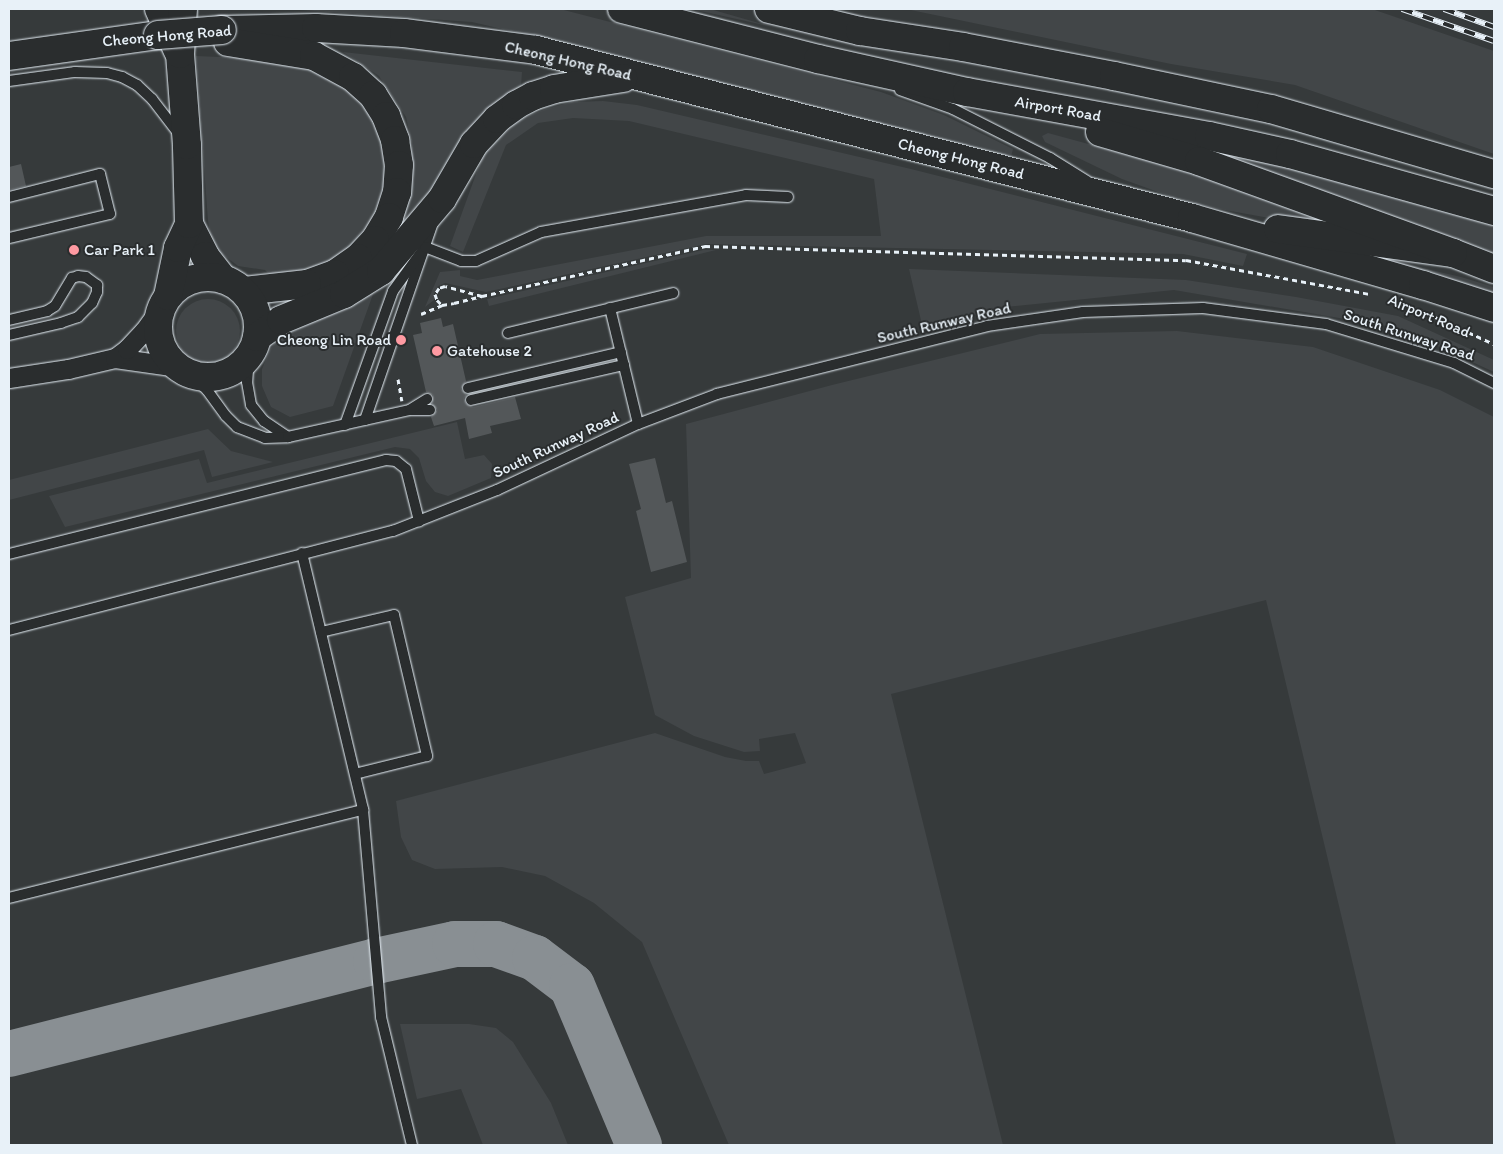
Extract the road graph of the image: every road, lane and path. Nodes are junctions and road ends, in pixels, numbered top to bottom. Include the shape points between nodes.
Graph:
1 (183, 9) edge
2 (622, 9) edge
3 (770, 9) edge
4 (846, 9) edge
5 (158, 22) edge
6 (222, 36) junction
7 (963, 48) junction
8 (180, 54) junction
9 (9, 56) edge
10 (818, 59) junction
11 (637, 77) junction
12 (9, 81) edge
13 (967, 92) junction
14 (186, 145) junction
15 (1494, 174) edge
16 (9, 197) edge
17 (788, 197) dead end
18 (1116, 198) junction
19 (442, 199) junction
20 (1494, 211) edge
21 (1192, 218) junction
22 (189, 224) junction
23 (9, 238) edge
24 (425, 247) junction
25 (1453, 253) junction
26 (1494, 269) edge
27 (234, 285) junction
28 (674, 292) dead end
29 (1371, 294) dead end
30 (482, 296) junction
31 (165, 301) junction
32 (1404, 303) dead end
33 (442, 305) junction
34 (610, 308) junction
35 (1494, 308) edge
36 (421, 314) dead end
37 (9, 320) edge
38 (508, 332) dead end
39 (9, 335) edge
40 (1494, 344) edge
41 (253, 346) junction
42 (621, 352) junction
43 (115, 358) junction
44 (624, 365) junction
45 (183, 370) junction
46 (13, 374) edge
47 (1494, 382) edge
48 (468, 388) dead end
49 (427, 399) dead end
50 (471, 400) dead end
51 (410, 410) junction
52 (430, 410) dead end
53 (365, 420) junction
54 (638, 424) junction
55 (345, 425) junction
56 (288, 437) junction
57 (419, 521) junction
58 (302, 553) junction
59 (9, 554) edge
60 (9, 630) edge
61 (321, 632) junction
62 (355, 774) junction
63 (363, 810) junction
64 (9, 898) edge
65 (412, 1145) edge

1 - 8 street
2 - 10 street, Airport Road
3 - 7 street via 860,31
4 - 7 street
5 - 6 street, Cheong Hong Road, bridge
5 - 8 street
5 - 9 street, Cheong Hong Road
6 - 11 street, Cheong Hong Road via 316,28 404,33 536,50
6 - 27 street via 314,56 342,69 363,85 381,106 392,128 399,178 391,212 375,240 358,258 334,274 306,284
7 - 15 street via 1271,110
8 - 14 street
10 - 13 street, Airport Road
10 - 18 lane via 953,109 1050,158
11 - 18 street, Cheong Hong Road
11 - 19 street via 581,83 522,101 497,119 474,144
12 - 14 lane via 75,72 122,77 152,99
13 - 20 street, Airport Road via 1290,154
13 - 25 street via 1199,161
14 - 22 street
16 - 23 lane via 100,174 110,214
17 - 24 lane via 746,195 541,232 476,261 461,261
18 - 21 street, Airport Road
19 - 24 lane
19 - 41 street via 381,271 344,294 280,320
21 - 25 street
21 - 35 street, Airport Road via 1423,284
22 - 27 street via 205,256
22 - 31 street via 178,248
24 - 53 lane
24 - 55 lane via 393,291
25 - 26 street
27 - 31 street via 214,276 196,278 185,282
27 - 41 street via 255,308 258,327
28 - 34 lane
29 - 30 path, Airport Road via 1186,260 705,246
30 - 33 path, Airport Road
30 - 33 path via 445,286 435,294
31 - 43 street via 144,331
31 - 45 street via 159,318 160,342 164,352
32 - 40 path, Airport Road
33 - 36 path, Airport Road
34 - 38 lane
34 - 42 lane
37 - 39 lane via 47,311 60,299 67,283 78,276 86,277 97,285 92,303 78,317
41 - 45 street via 238,367 223,375 206,377
41 - 56 lane via 247,382 252,405 264,421
42 - 44 lane
42 - 48 lane
43 - 45 street
43 - 46 street via 68,369
44 - 50 lane
44 - 54 lane
45 - 56 lane via 207,390 237,427 264,438
47 - 54 lane, South Runway Road via 1454,363 1326,324 1203,308 1083,312 968,331 717,394
49 - 51 lane
51 - 52 lane
51 - 53 lane
53 - 55 lane
54 - 57 lane, South Runway Road via 498,490
55 - 56 lane
57 - 58 lane, South Runway Road via 393,531
57 - 59 lane via 406,469 396,461 386,460
58 - 60 lane, South Runway Road
58 - 61 lane
61 - 62 lane
61 - 62 lane via 394,615 426,756
62 - 63 lane
63 - 64 lane
63 - 65 lane via 380,1017

